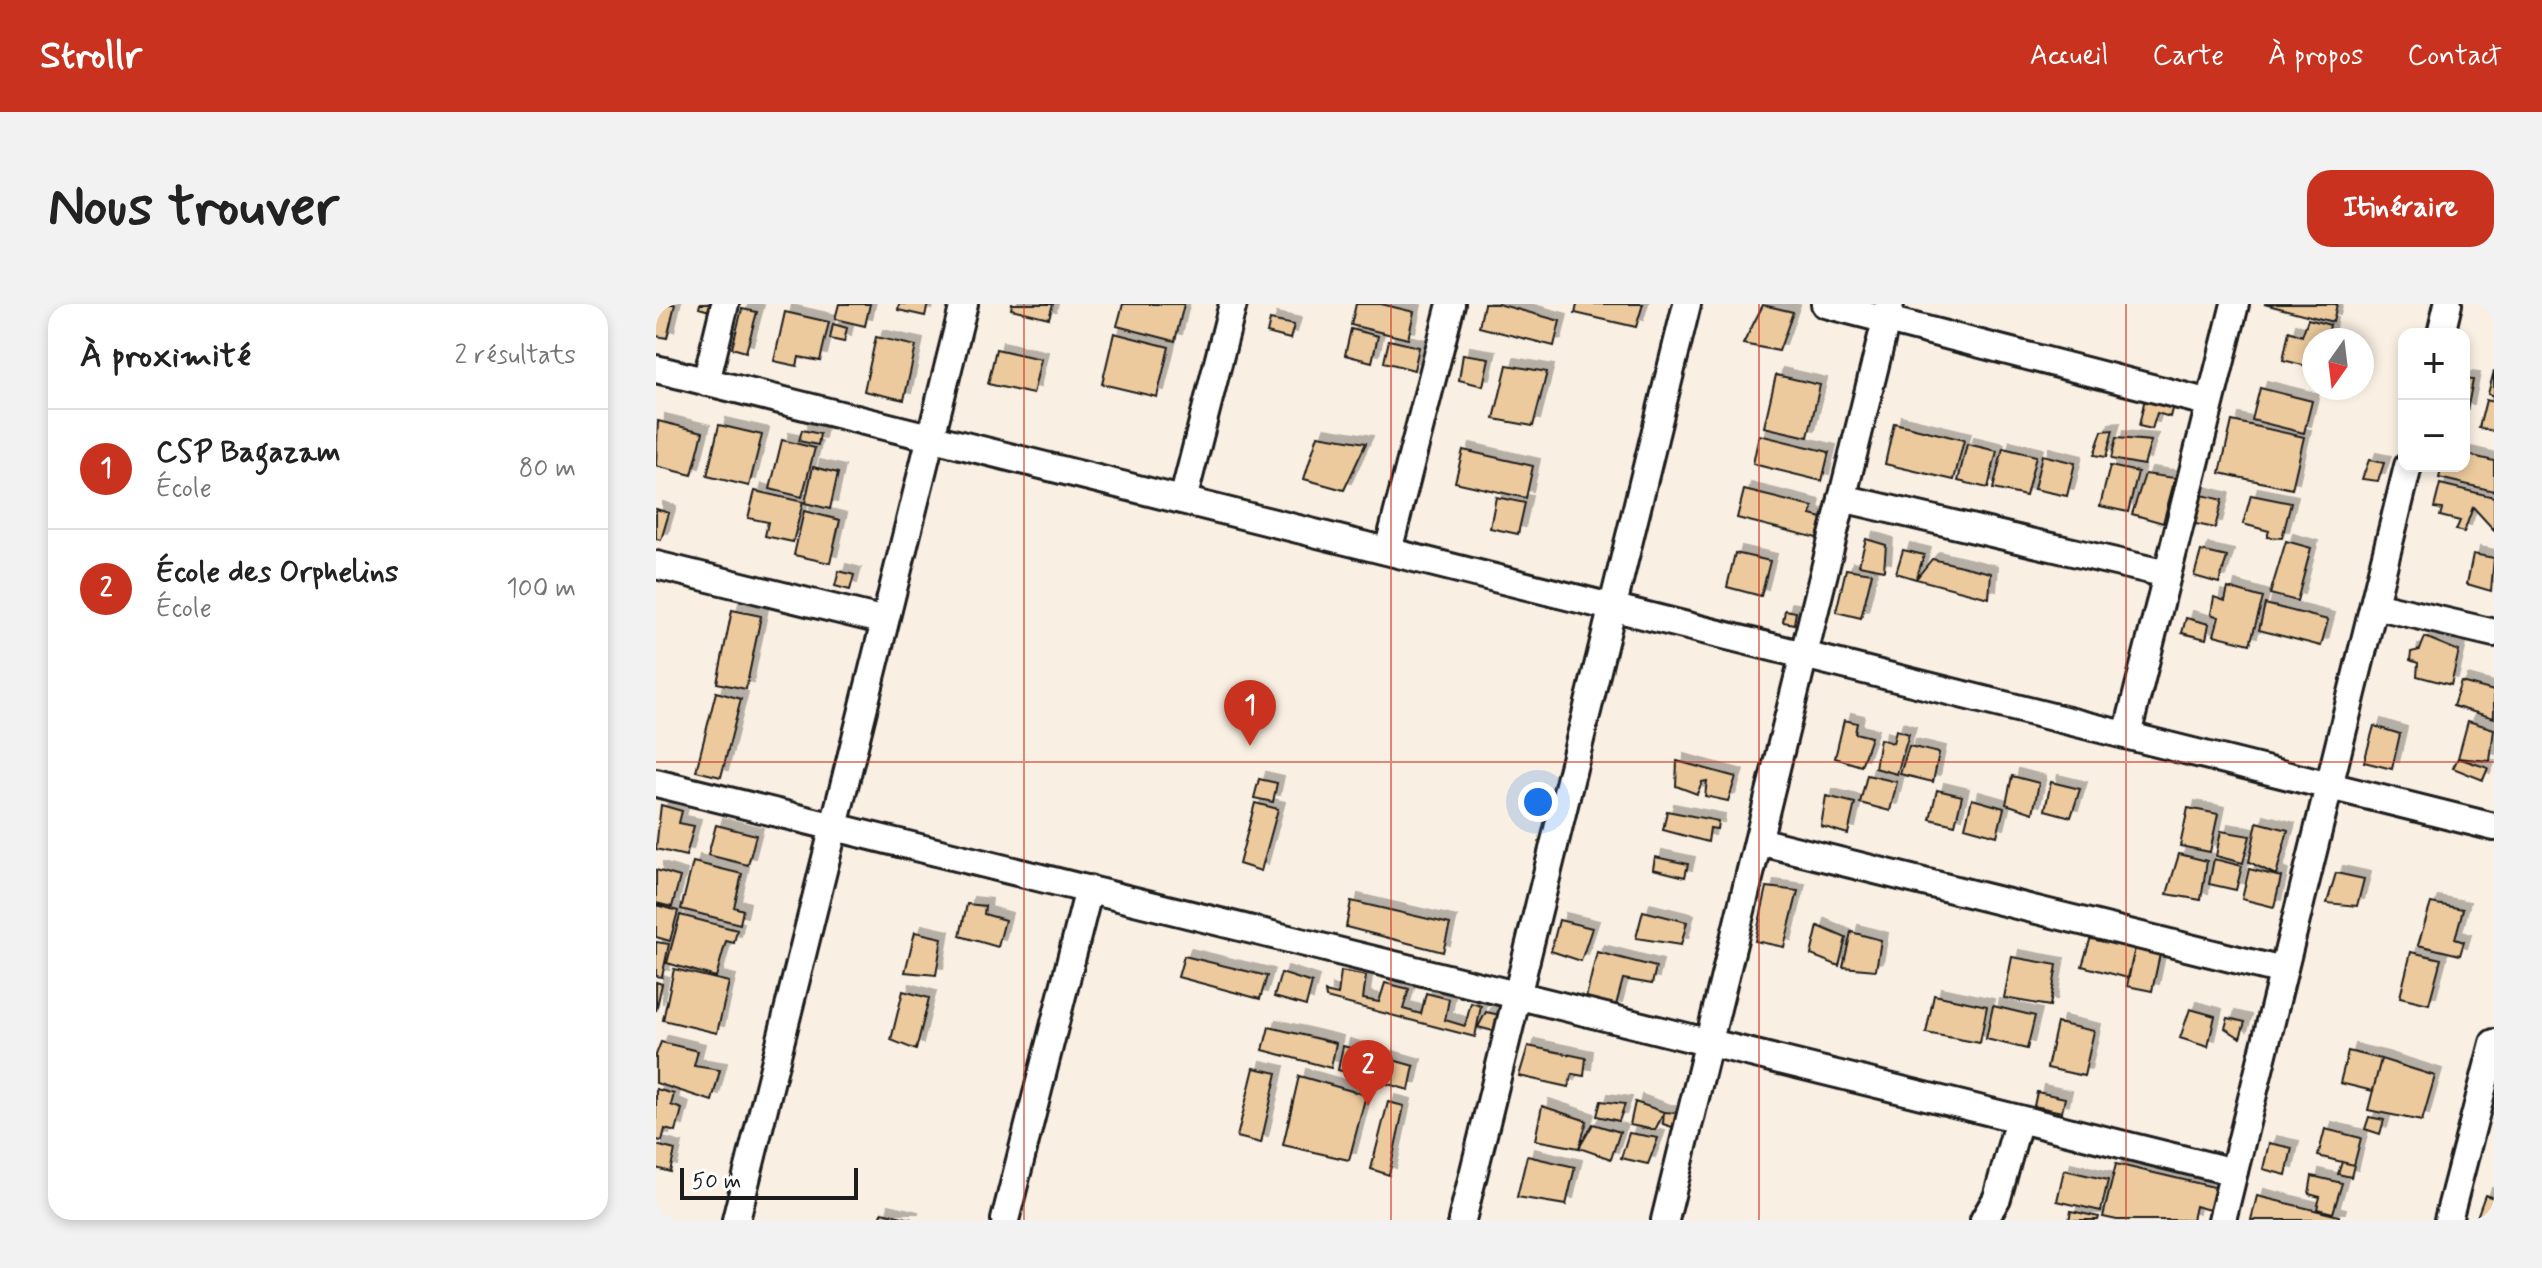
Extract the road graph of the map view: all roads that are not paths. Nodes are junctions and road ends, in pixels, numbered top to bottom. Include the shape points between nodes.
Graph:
1 (725, 304) edge
2 (964, 304) edge
3 (1233, 304) edge
4 (1451, 304) edge
5 (1687, 304) edge
6 (1825, 304) edge
7 (2235, 304) edge
8 (2448, 304) edge
9 (1888, 312) edge
10 (2442, 328) edge
11 (656, 369) edge
12 (706, 382) junction
13 (2210, 403) junction
14 (931, 438) junction
15 (2407, 472) edge
16 (1842, 498) junction
17 (1183, 500) junction
18 (1388, 551) junction
19 (656, 565) edge
20 (2167, 574) junction
21 (2374, 605) junction
22 (1613, 607) junction
23 (885, 621) junction
24 (2494, 633) edge
25 (1804, 655) junction
26 (2127, 735) junction
27 (656, 783) edge
28 (2329, 786) junction
29 (834, 827) junction
30 (2494, 827) edge
31 (1758, 841) junction
32 (1089, 889) junction
33 (2283, 971) junction
34 (1517, 995) junction
35 (1709, 1042) junction
36 (2494, 1043) edge
37 (2019, 1119) junction
38 (2234, 1172) junction
39 (736, 1220) edge
40 (1005, 1220) edge
41 (1462, 1220) edge
42 (1665, 1220) edge
43 (1984, 1220) edge
44 (2222, 1220) edge
45 (2448, 1220) edge

1 - 12 street
2 - 14 street
3 - 17 street
4 - 18 street
5 - 22 street
6 - 9 street
7 - 13 street
8 - 10 street
9 - 13 street
9 - 16 street
11 - 12 street
12 - 14 street
13 - 20 street
14 - 17 street
14 - 23 street
15 - 21 street
16 - 20 street
16 - 25 street
17 - 18 street
18 - 22 street
19 - 23 street
20 - 26 street
21 - 24 street
21 - 28 street
22 - 25 street
22 - 34 street
23 - 29 street
25 - 26 street
25 - 31 street
26 - 28 street
27 - 29 street
28 - 30 street
28 - 33 street
29 - 32 street
29 - 39 street
31 - 33 street
31 - 35 street
32 - 34 street
32 - 40 street
33 - 38 street
34 - 35 street
34 - 41 street
35 - 37 street
35 - 42 street
36 - 45 street
37 - 38 street
37 - 43 street via 1997,1198
38 - 44 street

